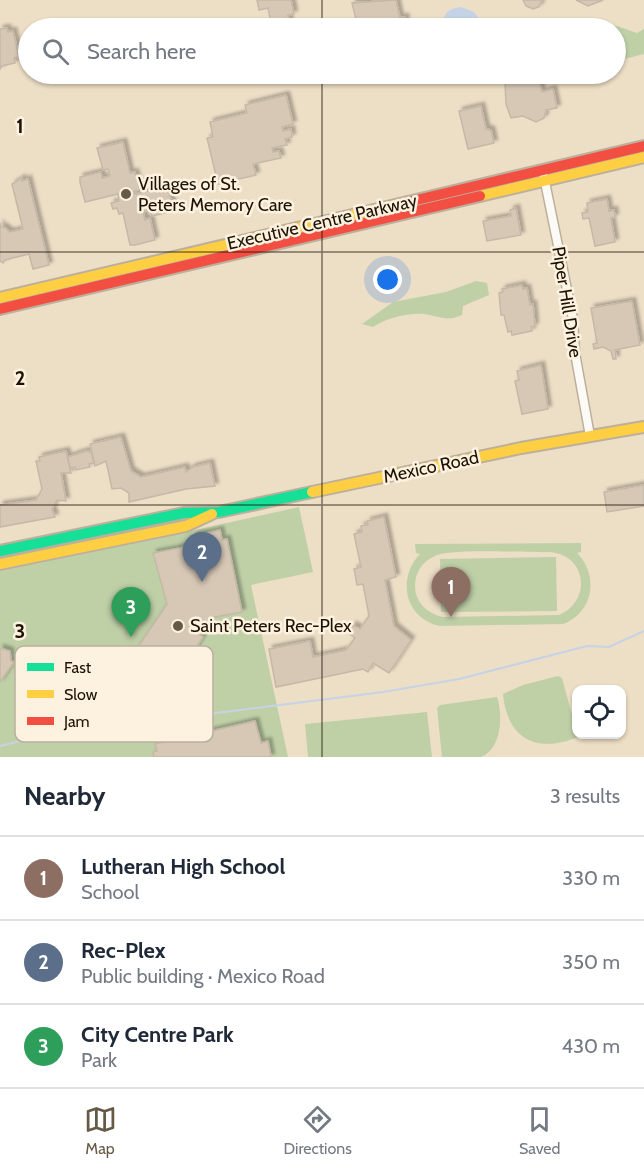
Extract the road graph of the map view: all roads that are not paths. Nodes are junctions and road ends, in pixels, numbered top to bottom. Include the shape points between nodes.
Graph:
1 (644, 146) edge
2 (644, 157) edge
3 (544, 175) junction
4 (0, 298) edge
5 (0, 309) edge
6 (644, 427) edge
7 (590, 436) junction
8 (219, 512) junction
9 (0, 551) edge
10 (0, 564) edge

1 - 3 street, Executive Centre Parkway
2 - 3 street, Executive Centre Parkway
3 - 4 street, Executive Centre Parkway
3 - 5 street, Executive Centre Parkway
3 - 7 street, Piper Hill Drive via 573,320 576,363
6 - 7 street, Mexico Road
7 - 8 street, Mexico Road
8 - 9 street, Mexico Road via 184,513
8 - 10 street, Mexico Road via 186,526

